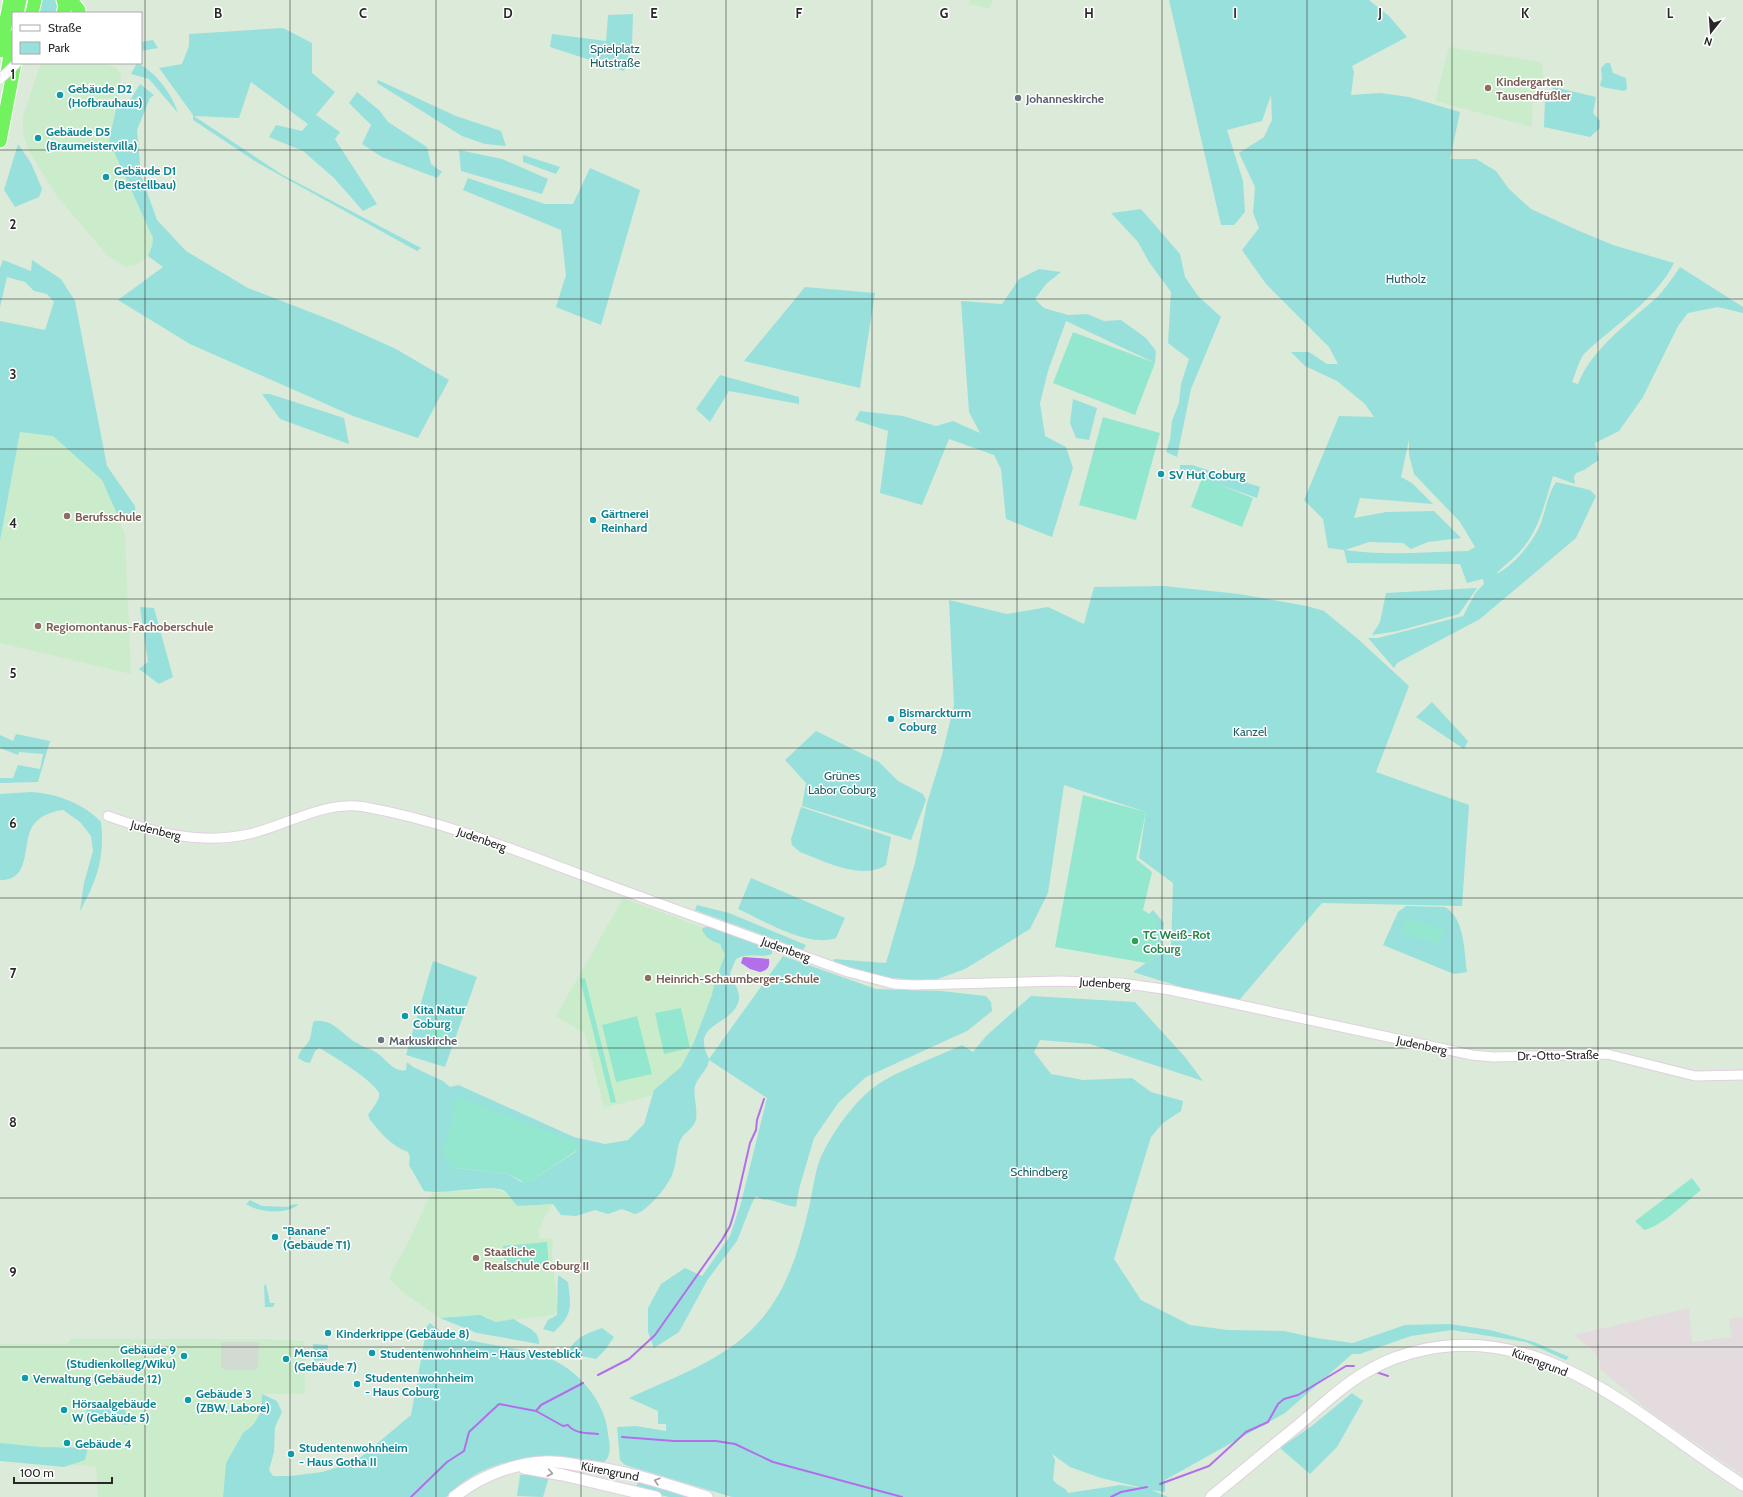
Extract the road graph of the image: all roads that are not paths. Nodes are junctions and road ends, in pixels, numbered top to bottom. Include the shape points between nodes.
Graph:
1 (26, 0) edge
2 (35, 0) edge
3 (63, 0) edge
4 (13, 1) edge
5 (17, 12) edge
6 (24, 12) edge
7 (32, 12) edge
8 (63, 12) edge
9 (12, 42) edge
10 (0, 51) edge
11 (15, 64) edge
12 (16, 64) edge
13 (0, 79) edge
14 (0, 108) edge
15 (0, 141) edge
16 (108, 816) dead end
17 (1483, 1057) joint
18 (1743, 1075) edge
19 (511, 1468) junction
20 (1743, 1486) edge
21 (454, 1497) edge
22 (656, 1497) edge
23 (707, 1497) edge
24 (1211, 1497) edge

1 - 6 highway
2 - 7 highway
3 - 8 highway
4 - 5 highway
4 - 10 highway
9 - 14 highway
11 - 13 street, bridge
12 - 15 highway
16 - 17 street, Judenberg via 158,833 201,839 250,834 319,810 342,805 365,807 477,837 848,972 894,984 1059,981 1142,986
17 - 18 street, Dr.-Otto-Straße via 1612,1055 1679,1074
19 - 21 main road, Kürengrund via 480,1479
19 -> 22 main road, Kürengrund via 536,1470
23 -> 19 main road, Kürengrund via 637,1476 584,1465 545,1462
20 - 24 main road, Kürengrund via 1632,1408 1567,1371 1526,1354 1505,1349 1459,1345 1414,1351 1366,1371

